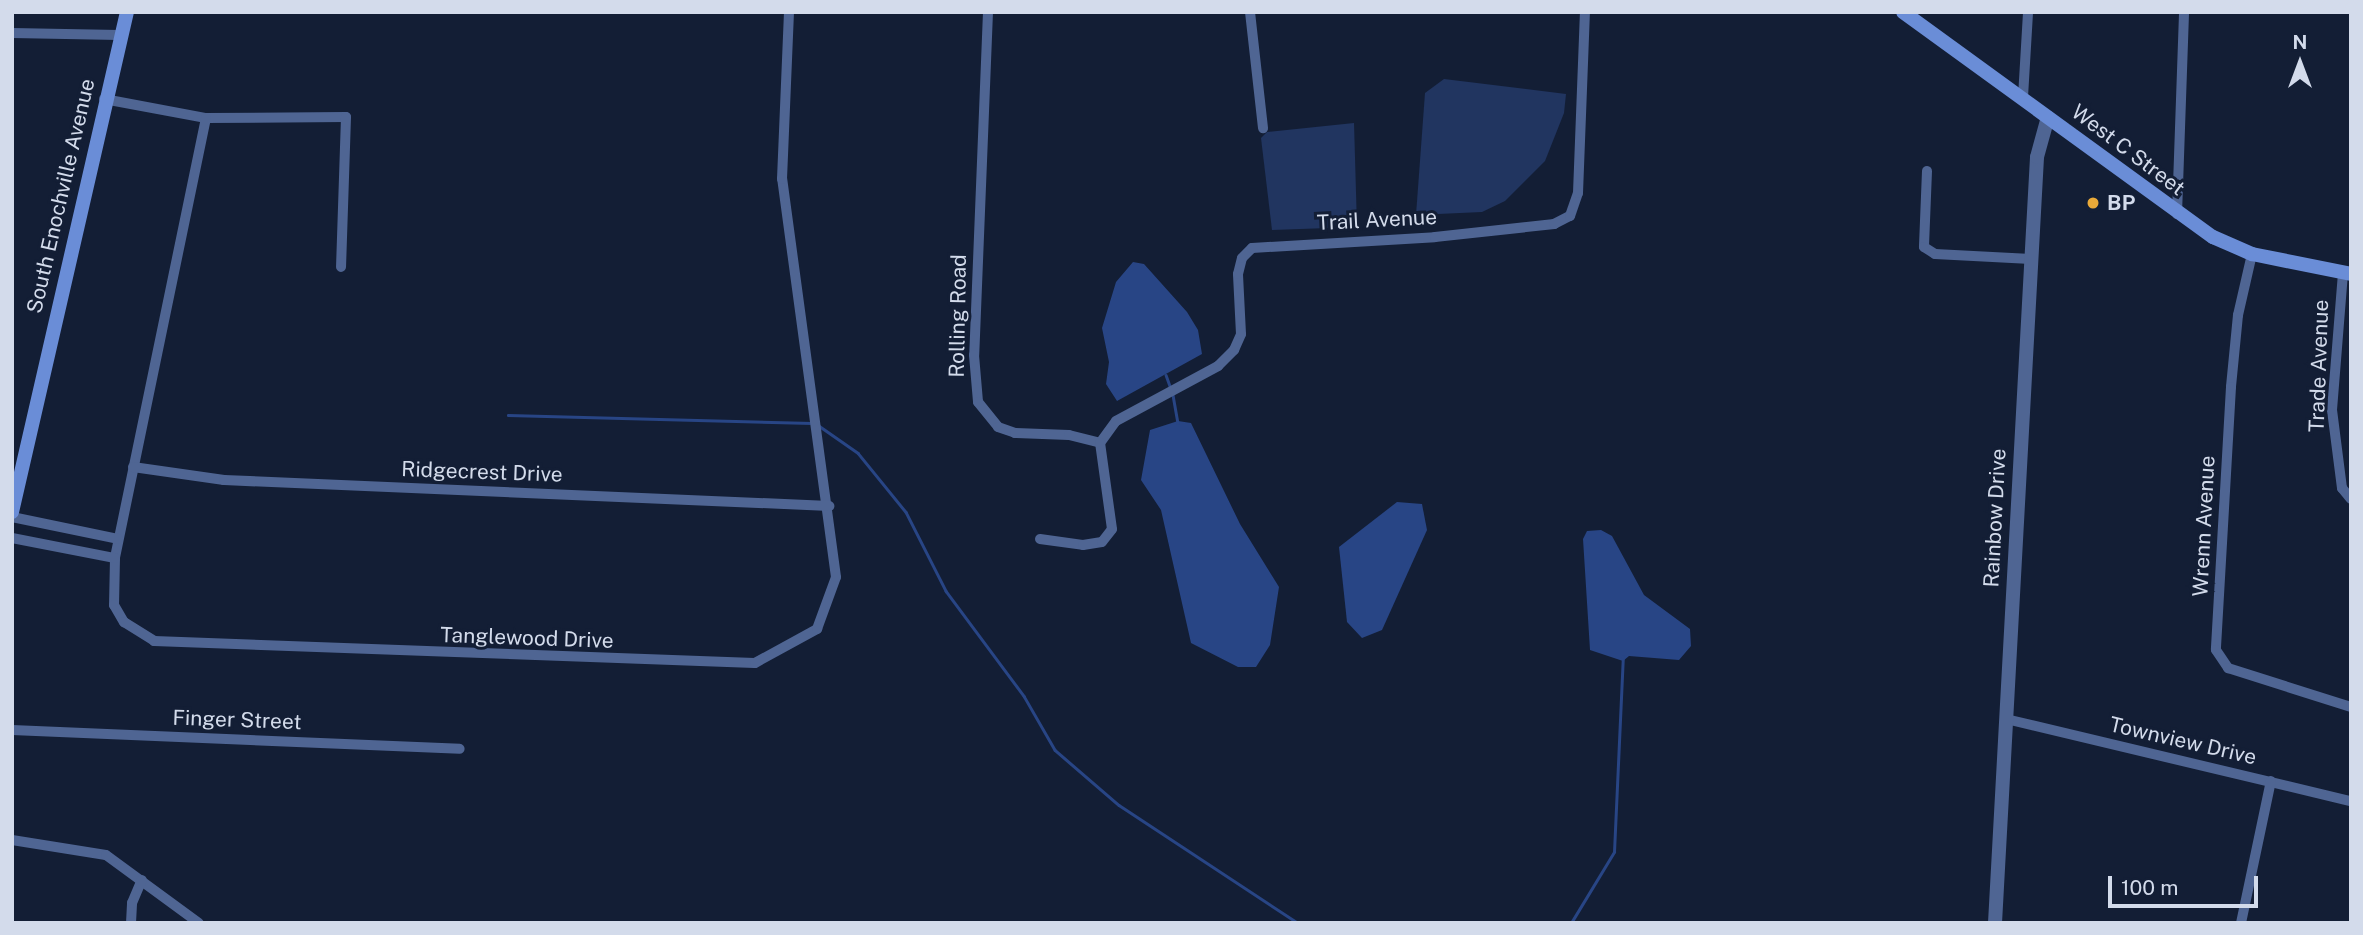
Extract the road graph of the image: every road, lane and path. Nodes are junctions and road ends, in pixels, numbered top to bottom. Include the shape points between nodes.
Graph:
1 (127, 12) edge
2 (789, 12) edge
3 (988, 12) edge
4 (1250, 12) edge
5 (1585, 12) edge
6 (2028, 12) edge
7 (2184, 12) edge
8 (1906, 13) edge
9 (12, 33) edge
10 (119, 35) junction
11 (2023, 97) junction
12 (104, 99) junction
13 (2048, 117) junction
14 (206, 118) junction
15 (1263, 128) dead end
16 (1927, 171) dead end
17 (2178, 214) junction
18 (2252, 254) junction
19 (2031, 259) junction
20 (341, 267) dead end
21 (2347, 274) edge
22 (1100, 443) junction
23 (133, 467) junction
24 (2351, 499) edge
25 (829, 506) junction
26 (12, 514) edge
27 (12, 538) edge
28 (118, 539) junction
29 (1041, 539) dead end
30 (115, 558) junction
31 (2351, 707) edge
32 (2006, 719) junction
33 (12, 730) edge
34 (460, 749) dead end
35 (2271, 781) junction
36 (2351, 801) edge
37 (12, 840) edge
38 (142, 880) junction
39 (131, 923) edge
40 (199, 923) edge
41 (1994, 923) edge
42 (2241, 923) edge

1 - 10 main road, South Enochville Avenue
2 - 25 street, Tanglewood Drive via 782,179
3 - 22 street, Rolling Road via 974,355 978,402 998,427 1015,433 1069,435
4 - 15 street
5 - 22 street, Trail Avenue via 1578,193 1570,216 1554,224 1424,238 1252,248 1242,258 1238,274 1241,326 1234,351 1218,366 1116,421
6 - 11 street
7 - 17 street
8 - 11 main road, West C Street
9 - 10 street
10 - 12 main road, South Enochville Avenue
11 - 13 main road, West C Street
12 - 14 street
12 - 26 main road, South Enochville Avenue
13 - 17 main road, West C Street
13 - 19 street, Rainbow Drive via 2037,157
14 - 20 street via 346,117
14 - 23 street, Tanglewood Drive
16 - 19 street via 1924,247 1935,254
17 - 18 main road, West C Street
18 - 21 main road, West C Street
18 - 31 street, Wrenn Avenue via 2234,363 2216,650 2228,668
19 - 32 street, Rainbow Drive
21 - 24 street, Trade Avenue via 2332,410 2342,488
22 - 29 street via 1112,529 1101,542 1083,545
23 - 25 street, Ridgecrest Drive via 224,480
23 - 28 street, Tanglewood Drive
25 - 30 street, Tanglewood Drive via 836,577 817,629 786,651 755,663 726,666 154,641 137,635 114,605
26 - 28 street
27 - 30 street
28 - 30 street, Tanglewood Drive
32 - 35 street, Townview Drive
32 - 41 street, Rainbow Drive
33 - 34 street, Finger Street
35 - 36 street, Townview Drive
35 - 42 street
37 - 38 street via 106,855
38 - 39 street via 132,903
38 - 40 street

